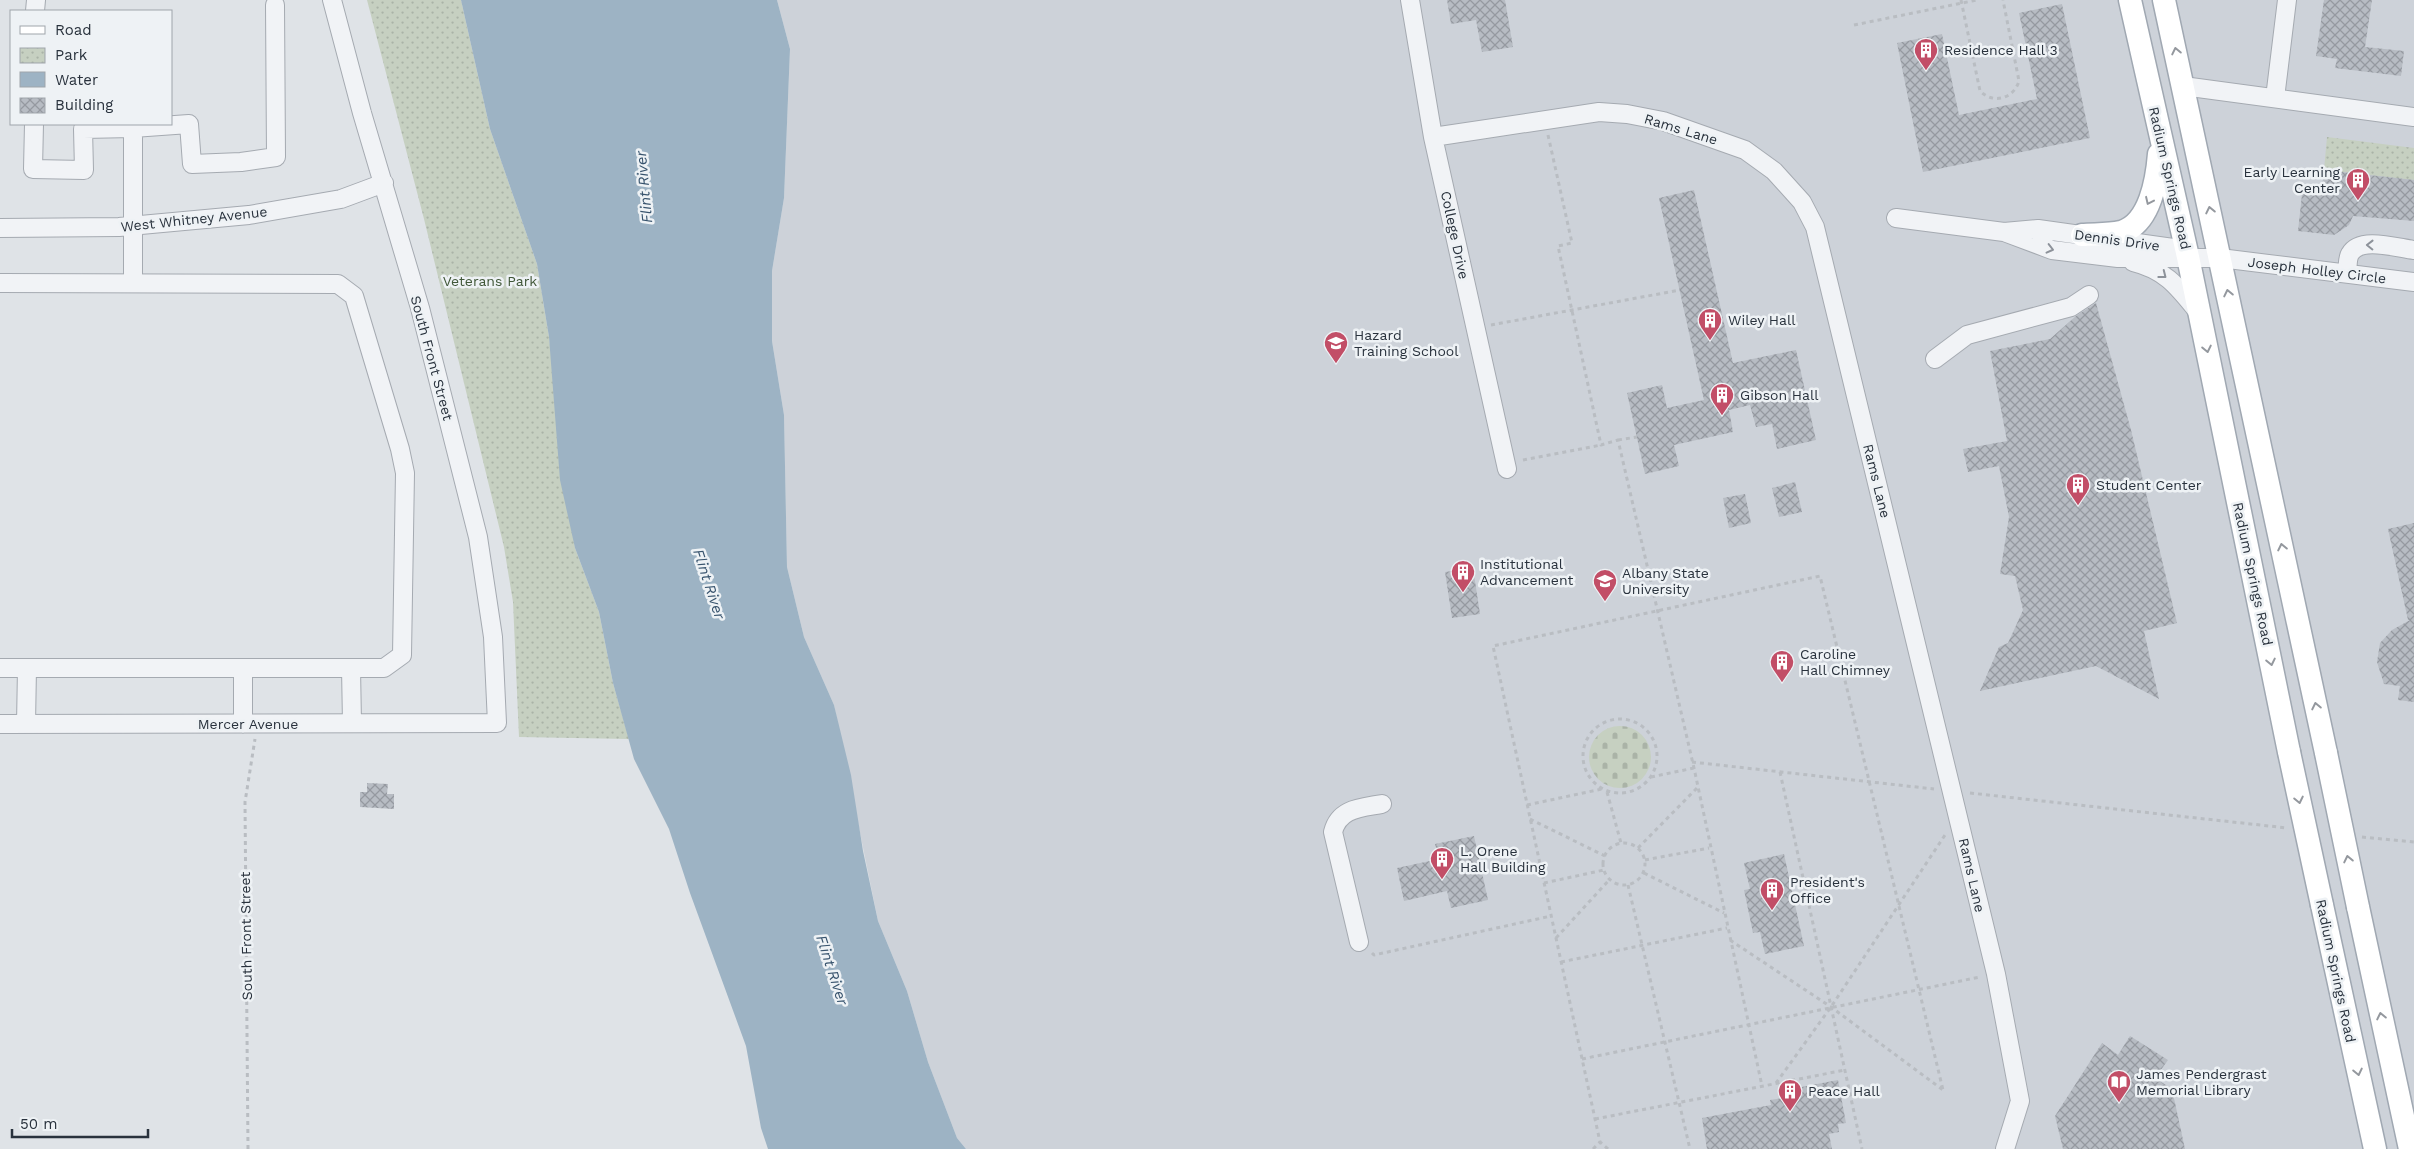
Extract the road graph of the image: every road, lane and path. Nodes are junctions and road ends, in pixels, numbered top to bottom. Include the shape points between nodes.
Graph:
1 (332, 0) edge
2 (1410, 0) edge
3 (1977, 0) edge
4 (2003, 0) edge
5 (2130, 0) edge
6 (2164, 0) edge
7 (2287, 0) edge
8 (1961, 2) edge
9 (275, 5) dead end
10 (1854, 25) dead end
11 (2183, 86) junction
12 (2275, 98) junction
13 (2414, 117) edge
14 (1544, 120) junction
15 (34, 125) edge
16 (133, 128) junction
17 (2161, 136) junction
18 (1433, 137) junction
19 (384, 184) junction
20 (1896, 218) dead end
21 (134, 226) junction
22 (0, 228) edge
23 (2004, 232) junction
24 (2082, 235) junction
25 (2414, 250) edge
26 (2187, 253) junction
27 (2118, 258) junction
28 (2220, 258) junction
29 (2347, 273) junction
30 (2414, 282) edge
31 (0, 283) edge
32 (133, 283) junction
33 (1680, 290) dead end
34 (2089, 295) dead end
35 (1572, 310) junction
36 (2200, 314) junction
37 (1475, 328) junction
38 (1935, 359) dead end
39 (1637, 437) dead end
40 (1618, 440) junction
41 (1601, 444) junction
42 (1507, 466) joint
43 (1656, 611) junction
44 (0, 668) edge
45 (27, 668) junction
46 (243, 668) junction
47 (351, 668) junction
48 (352, 723) junction
49 (497, 723) joint
50 (0, 724) edge
51 (26, 724) junction
52 (249, 724) junction
53 (1692, 762) junction
54 (1694, 768) junction
55 (1780, 772) junction
56 (1650, 778) junction
57 (1870, 782) junction
58 (1698, 787) junction
59 (1602, 789) junction
60 (1952, 791) junction
61 (1608, 792) junction
62 (1382, 804) dead end
63 (1527, 805) junction
64 (1958, 816) junction
65 (1530, 819) junction
66 (2296, 829) dead end
67 (2355, 836) dead end
68 (2414, 842) edge
69 (1621, 843) junction
70 (1638, 848) junction
71 (1710, 848) junction
72 (1605, 856) junction
73 (1645, 860) junction
74 (1604, 870) junction
75 (1644, 873) junction
76 (1610, 880) junction
77 (1544, 882) junction
78 (1628, 885) junction
79 (1899, 905) junction
80 (1724, 913) junction
81 (1551, 916) junction
82 (1727, 928) junction
83 (1556, 938) junction
84 (1730, 940) junction
85 (1359, 942) joint
86 (1642, 945) junction
87 (1561, 962) junction
88 (1996, 974) junction
89 (1919, 989) junction
90 (1832, 1006) junction
91 (1749, 1025) junction
92 (1664, 1042) junction
93 (1582, 1060) junction
94 (1845, 1070) junction
95 (1776, 1083) junction
96 (1762, 1086) junction
97 (1679, 1102) junction
98 (1595, 1119) junction
99 (1600, 1142) junction
100 (248, 1149) edge
101 (1593, 1149) edge
102 (1608, 1149) edge
103 (1690, 1149) edge
104 (1862, 1149) edge
105 (2005, 1149) edge
106 (2375, 1149) edge
107 (2410, 1149) edge

1 - 19 street, South Front Street
2 - 18 street, College Drive
3 - 8 path
4 - 8 path via 2020,81 2010,96 1995,99 1987,98 1980,91
5 - 17 main road, Radium Springs Road
11 -> 6 main road
7 - 12 street
8 - 10 path
9 - 16 street via 276,156 241,162 192,164 189,124
11 - 12 street
28 -> 11 main road
12 - 13 street
14 - 18 street, Rams Lane
14 - 35 path via 1572,243 1558,246
14 - 60 street, Rams Lane via 1599,112 1627,114 1681,126 1745,150 1774,171 1802,202 1815,227
15 - 16 street via 33,169 84,170 83,129
16 - 21 street
17 -> 24 main road via 2158,175 2151,200 2139,218 2122,232
17 - 26 main road, Radium Springs Road
18 - 37 street, College Drive
19 - 21 street, West Whitney Avenue via 341,199 258,213
19 - 49 street, South Front Street via 478,537 493,637
20 - 23 street, Dennis Drive
21 - 22 street, West Whitney Avenue
21 - 32 street
23 - 24 street, Dennis Drive via 2038,230
23 -> 27 street, Dennis Drive via 2052,250
24 - 26 street, Dennis Drive
25 -> 29 street via 2367,244 2356,246 2349,255
26 - 27 street, Dennis Drive
26 - 28 street, Dennis Drive
26 - 36 main road, Radium Springs Road
27 -> 36 street via 2153,267 2179,287
28 - 29 street, Joseph Holley Circle
107 -> 28 main road, bridge
29 - 30 street, Joseph Holley Circle
31 - 32 street
32 - 47 street via 338,284 354,296 405,473 402,655 384,668
33 - 35 path
34 - 38 street via 2071,307 1967,335
35 - 37 path
35 - 41 path
36 -> 106 main road, Radium Springs Road, bridge via 2289,752
37 - 42 street, College Drive
39 - 40 path
40 - 41 path
40 - 43 path
41 - 42 path
43 - 53 path
43 - 57 path via 1820,576
43 - 63 path via 1493,646
44 - 45 street
45 - 46 street
45 - 51 street
46 - 47 street
46 - 52 street
47 - 48 street
48 - 49 street, Mercer Avenue
48 - 52 street, Mercer Avenue
50 - 51 street, Mercer Avenue
51 - 52 street, Mercer Avenue
52 - 100 path, South Front Street via 254,755 245,802
53 - 54 path
53 - 55 path
54 - 56 path
54 - 58 path
55 - 57 path
55 - 90 path
56 - 59 path via 1657,760 1657,747 1652,736 1643,726 1618,718 1594,728 1586,738 1583,751 1583,764 1588,776
56 - 61 path via 1628,793
57 - 60 path
57 - 79 path
58 - 70 path
58 - 71 path
59 - 61 path
59 - 63 path
60 - 64 street, Rams Lane
60 - 66 path
61 - 69 path
62 - 85 street via 1351,810 1340,816 1333,832
63 - 65 path
64 - 79 path
64 - 88 street, Rams Lane
65 - 72 path
65 - 77 path
67 - 68 path
69 - 70 path
69 - 72 path via 1614,845
70 - 73 path
71 - 73 path
71 - 80 path
72 - 74 path
73 - 75 path
74 - 76 path
74 - 77 path
75 - 78 path via 1638,881
75 - 80 path
76 - 78 path via 1618,885
76 - 83 path
77 - 81 path
78 - 86 path
79 - 89 path
79 - 90 path
80 - 82 path
81 - 83 path
81 - 85 path via 1374,955
82 - 84 path
82 - 86 path
83 - 87 path
84 - 90 path
84 - 91 path
86 - 87 path
86 - 92 path
87 - 93 path
88 - 89 path
88 - 105 street, Rams Lane via 2020,1101
89 - 90 path
89 - 90 path via 1943,1090
90 - 91 path
90 - 94 path
90 - 95 path
91 - 92 path
91 - 96 path
92 - 93 path
92 - 97 path
93 - 98 path
94 - 95 path
94 - 104 path
95 - 96 path
96 - 97 path
97 - 98 path
97 - 103 path
98 - 99 path
99 - 101 path
99 - 102 path

